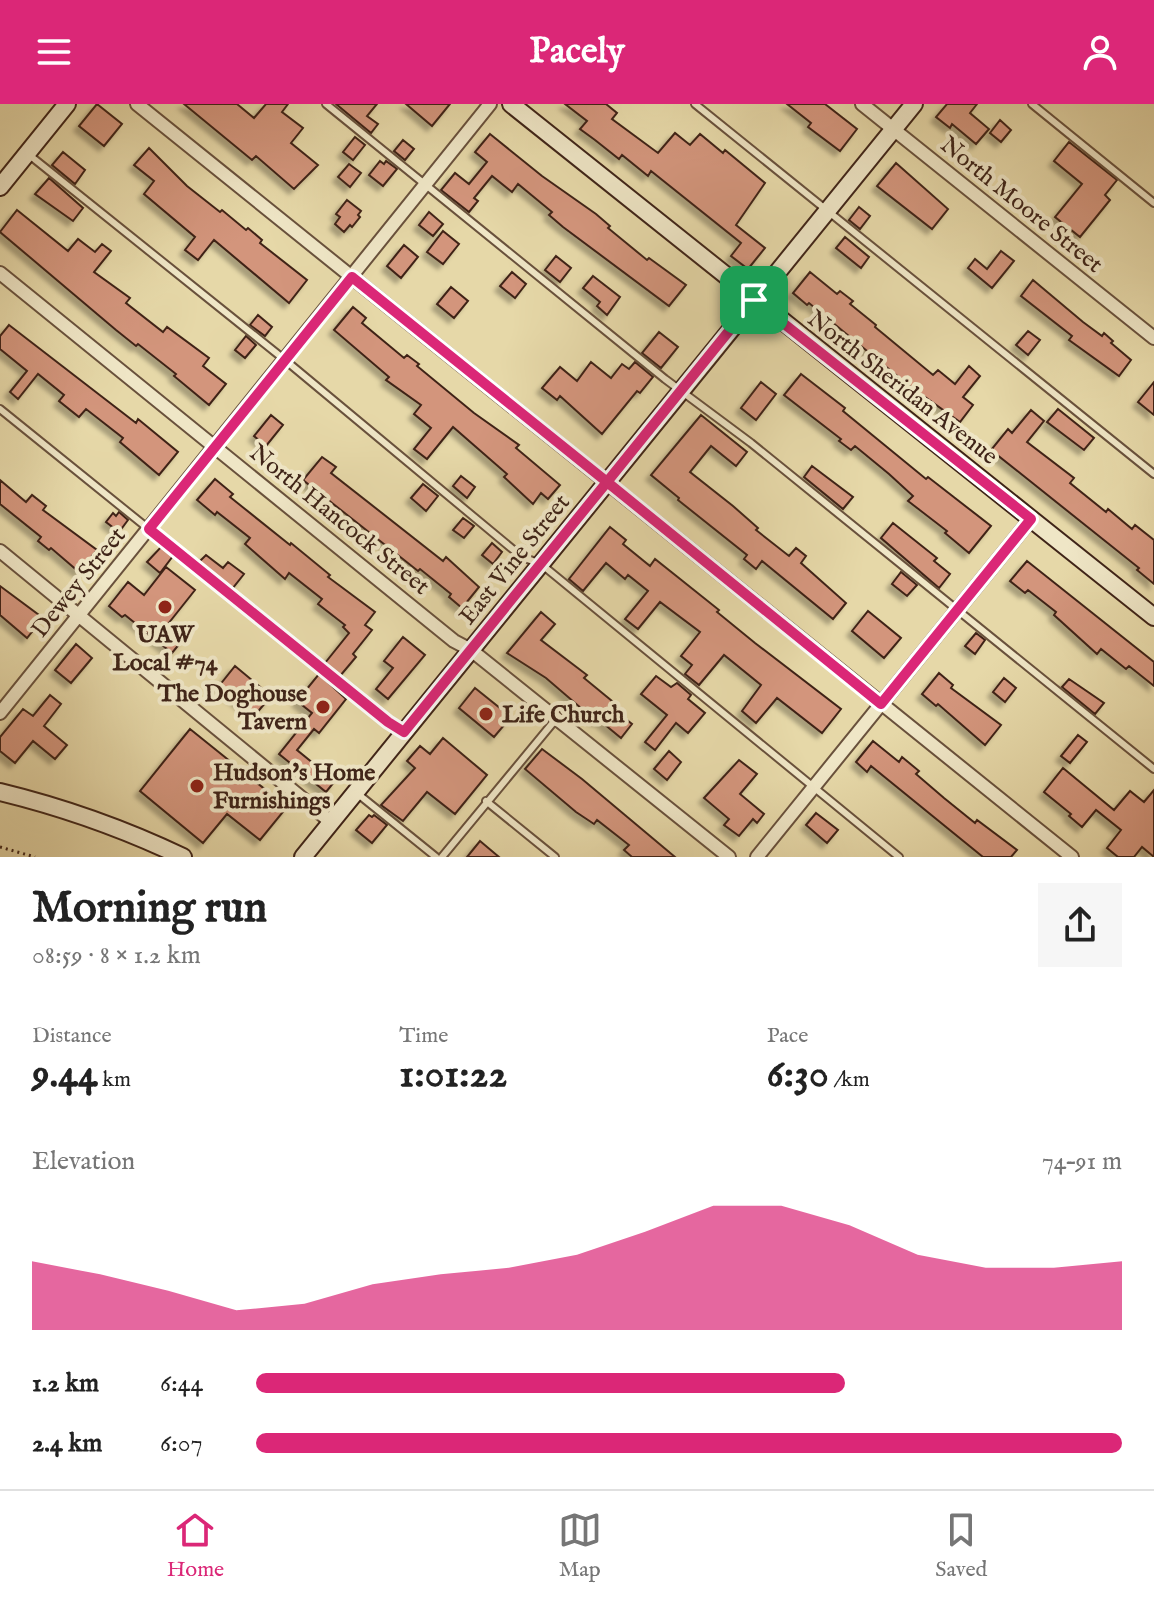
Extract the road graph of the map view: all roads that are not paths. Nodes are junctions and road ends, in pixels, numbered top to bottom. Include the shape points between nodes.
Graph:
1 (67, 104) edge
2 (137, 104) edge
3 (326, 104) edge
4 (490, 104) edge
5 (511, 104) edge
6 (695, 104) edge
7 (862, 104) edge
8 (914, 104) edge
9 (1032, 104) edge
10 (893, 129) junction
11 (27, 153) junction
12 (425, 185) junction
13 (0, 187) edge
14 (1154, 203) edge
15 (827, 211) junction
16 (0, 273) edge
17 (352, 277) junction
18 (754, 300) junction
19 (1154, 338) edge
20 (285, 360) junction
21 (682, 389) junction
22 (0, 409) edge
23 (215, 446) junction
24 (1154, 474) edge
25 (607, 482) junction
26 (1031, 519) junction
27 (149, 529) junction
28 (0, 551) edge
29 (541, 564) junction
30 (957, 610) junction
31 (79, 615) junction
32 (1154, 617) edge
33 (471, 650) junction
34 (5, 698) edge
35 (881, 704) junction
36 (0, 713) edge
37 (556, 719) junction
38 (404, 732) junction
39 (1154, 769) edge
40 (814, 787) junction
41 (0, 792) edge
42 (356, 792) junction
43 (486, 801) junction
44 (331, 822) junction
45 (183, 857) edge
46 (303, 857) edge
47 (439, 857) edge
48 (555, 857) edge
49 (729, 857) edge
50 (757, 857) edge
51 (899, 857) edge
52 (1072, 857) edge

1 - 11 street
2 - 17 street
3 - 12 lane
4 - 12 street, Dewey Street
5 - 18 street, North Sheridan Avenue
6 - 15 lane
7 - 10 street, North Moore Street
8 - 10 street, East Vine Street
9 - 14 lane
10 - 15 street, East Vine Street
10 - 19 street, North Moore Street
11 - 13 street
11 - 20 lane
12 - 17 street, Dewey Street
12 - 21 lane
15 - 18 street, East Vine Street
15 - 24 lane
16 - 23 street, North Hancock Street
17 - 20 street, Dewey Street
17 - 25 street
18 - 21 street, East Vine Street
18 - 26 street, North Sheridan Avenue
20 - 23 street, Dewey Street
20 - 29 lane via 522,557
21 - 25 street, East Vine Street
21 - 30 lane
22 - 27 lane
23 - 27 street, Dewey Street
23 - 33 street, North Hancock Street
25 - 29 street, East Vine Street
25 - 35 street
26 - 30 street
26 - 32 street, North Sheridan Avenue
27 - 31 street, Dewey Street
27 - 38 lane
28 - 31 street
29 - 33 street, East Vine Street
29 - 40 lane
30 - 35 street
30 - 39 lane
31 - 34 street, Dewey Street
31 - 44 street
33 - 37 street, North Hancock Street
33 - 38 street, East Vine Street
34 - 36 street, Dewey Street
35 - 40 street
35 - 52 street
37 - 43 lane
37 - 49 street, North Hancock Street
38 - 42 street, East Vine Street
40 - 50 street
40 - 51 lane
41 - 45 street via 63,807
42 - 44 street, East Vine Street
42 - 47 lane
43 - 47 lane
43 - 48 lane
44 - 46 street, East Vine Street

